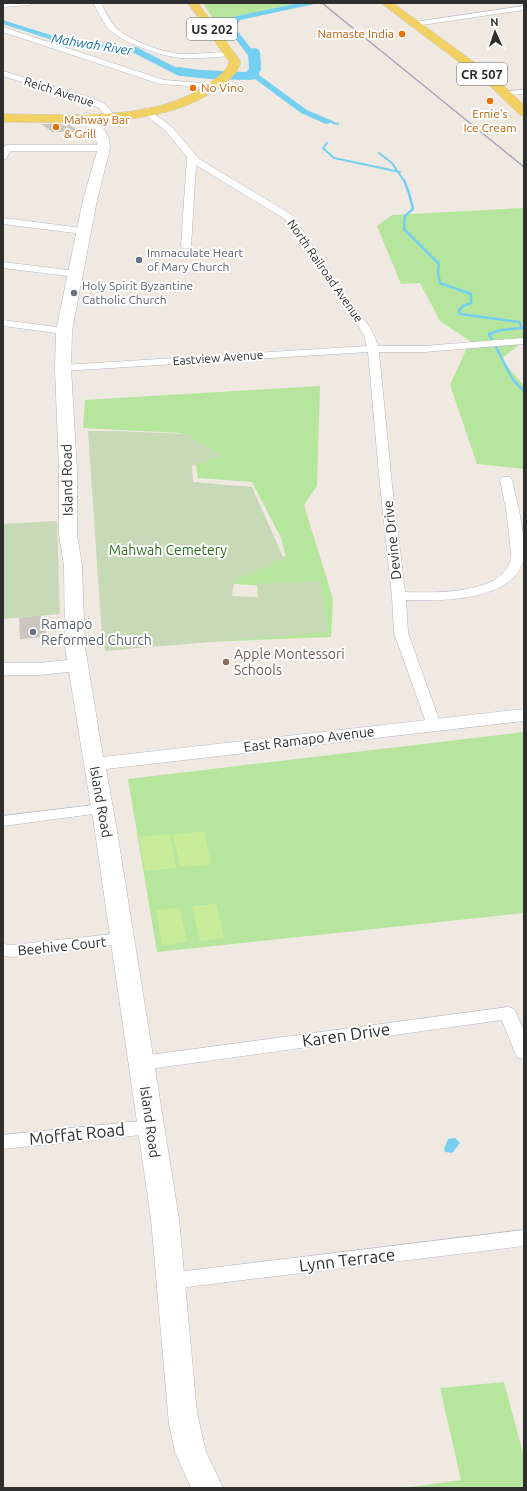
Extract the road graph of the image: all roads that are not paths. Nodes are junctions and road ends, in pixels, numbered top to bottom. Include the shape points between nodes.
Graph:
1 (30, 3) edge
2 (97, 3) edge
3 (194, 3) edge
4 (386, 3) edge
5 (3, 5) edge
6 (524, 8) edge
7 (415, 24) junction
8 (4, 29) edge
9 (231, 54) junction
10 (3, 74) edge
11 (222, 80) junction
12 (524, 92) edge
13 (506, 93) junction
14 (523, 110) edge
15 (146, 111) junction
16 (111, 116) junction
17 (87, 117) junction
18 (3, 118) edge
19 (104, 148) junction
20 (192, 156) junction
21 (3, 157) edge
22 (3, 221) edge
23 (83, 231) junction
24 (186, 246) dead end
25 (3, 265) edge
26 (76, 274) junction
27 (3, 323) edge
28 (64, 331) junction
29 (524, 341) edge
30 (373, 349) junction
31 (63, 368) junction
32 (506, 480) dead end
33 (399, 596) junction
34 (77, 665) junction
35 (3, 669) edge
36 (524, 714) edge
37 (434, 725) junction
38 (94, 764) junction
39 (102, 809) junction
40 (3, 820) edge
41 (122, 939) junction
42 (3, 950) edge
43 (524, 1053) edge
44 (142, 1063) junction
45 (151, 1127) junction
46 (3, 1142) edge
47 (524, 1238) edge
48 (170, 1281) junction
49 (207, 1488) edge

1 - 5 street
2 - 9 street via 115,31 140,44 172,55
3 - 9 main road, US 202
4 - 7 main road, CR 507
6 - 7 street
7 - 13 main road, CR 507
8 - 11 street via 163,82
9 - 11 main road, US 202 via 235,65
10 - 16 street, Reich Avenue via 91,101 102,106
11 - 15 main road via 205,93 173,106
12 - 13 street
13 - 14 main road, CR 507
15 - 16 main road
15 - 20 street, North Railroad Avenue via 169,129
16 - 17 main road
17 - 18 main road
17 - 19 main road via 100,133
19 - 21 street via 7,148
19 - 23 main road, Island Road
20 - 24 street
20 - 30 street, North Railroad Avenue via 207,168 289,217 363,325
22 - 23 street
23 - 26 main road, Island Road
25 - 26 street
26 - 28 main road, Island Road
27 - 28 street
28 - 31 main road, Island Road
29 - 30 street via 424,349
30 - 31 street, Eastview Avenue
30 - 33 street, Devine Drive
31 - 34 main road, Island Road via 68,534
32 - 33 street via 513,506 518,554 515,566 510,572 494,585 469,594 434,598
33 - 37 street, Devine Drive via 400,633
34 - 35 main road
34 - 38 main road, Island Road
36 - 37 main road, East Ramapo Avenue
37 - 38 main road, East Ramapo Avenue
38 - 39 main road, Island Road
39 - 40 street
39 - 41 main road, Island Road
41 - 42 street, Beehive Court
41 - 44 main road, Island Road
43 - 44 street, Karen Drive via 508,1013
44 - 45 main road, Island Road
45 - 46 street, Moffat Road
45 - 48 main road, Island Road via 165,1219
47 - 48 street, Lynn Terrace
48 - 49 main road, Island Road via 186,1440

